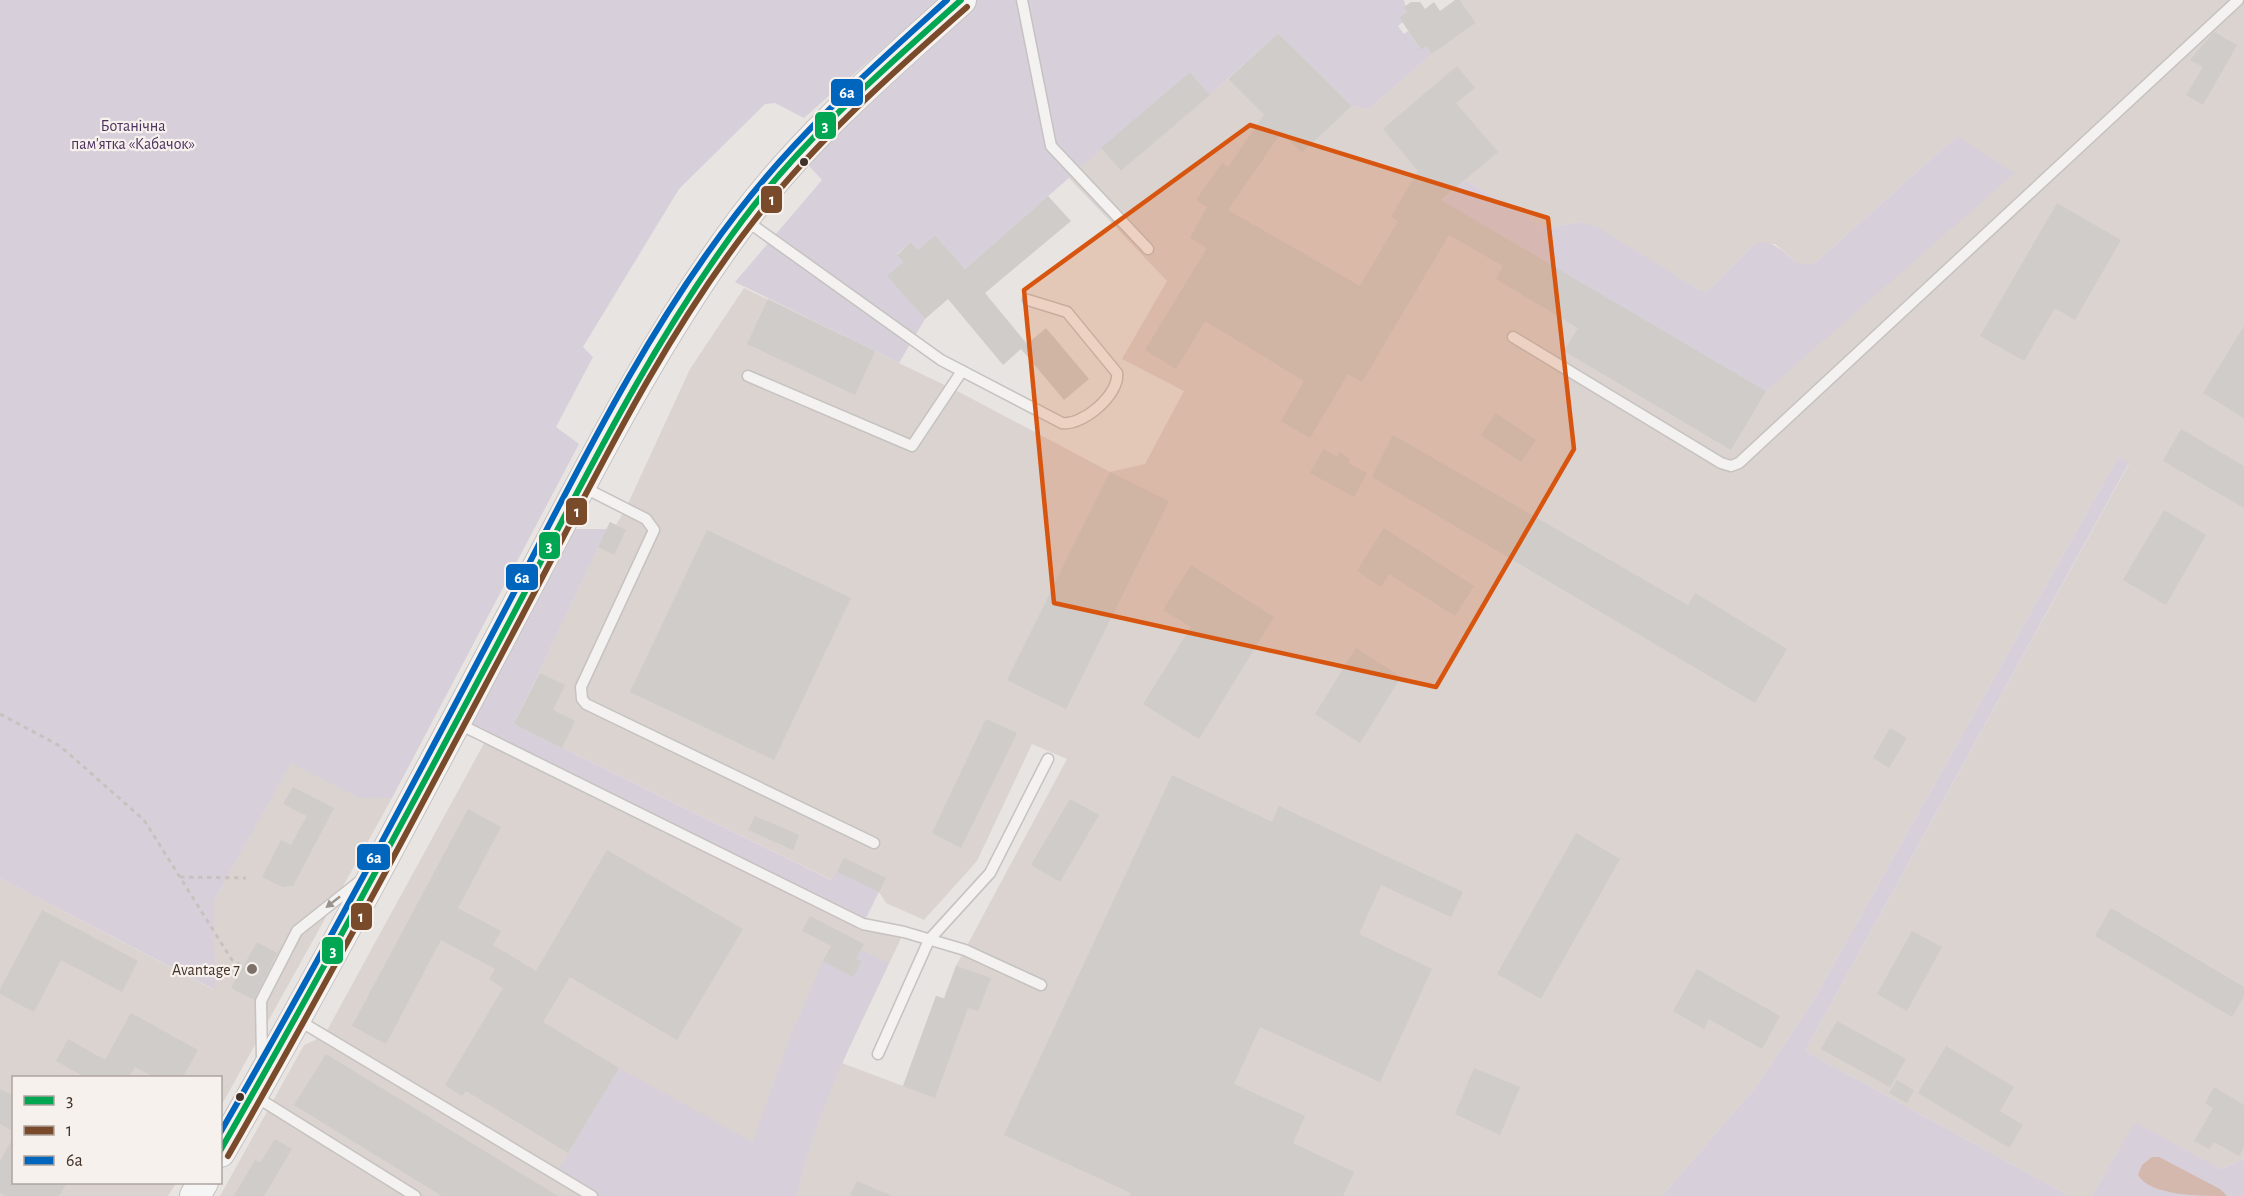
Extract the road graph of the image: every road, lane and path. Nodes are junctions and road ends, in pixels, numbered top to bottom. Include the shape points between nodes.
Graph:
1 (961, 0) edge
2 (1022, 0) edge
3 (2238, 0) edge
4 (744, 219) junction
5 (1148, 249) dead end
6 (1028, 300) dead end
7 (1513, 337) dead end
8 (962, 371) junction
9 (748, 376) dead end
10 (581, 486) junction
11 (0, 714) edge
12 (456, 722) junction
13 (1048, 759) dead end
14 (874, 843) dead end
15 (379, 867) junction
16 (180, 877) junction
17 (246, 878) dead end
18 (929, 940) junction
19 (270, 984) junction
20 (1041, 985) dead end
21 (295, 1018) junction
22 (878, 1054) dead end
23 (258, 1087) junction
24 (222, 1149) edge
25 (415, 1196) edge
26 (592, 1196) edge

1 - 4 street via 798,154
2 - 5 lane via 1051,146
3 - 7 lane via 1740,463 1721,463
4 - 8 lane
4 - 10 street via 669,328
6 - 8 lane via 1067,312 1117,373 1113,391 1074,425 1062,423
8 - 9 lane via 912,446
10 - 12 street
10 - 14 lane via 646,519 654,530 581,687 586,704
11 - 16 path via 60,746 144,820
12 - 15 street
12 - 18 lane via 863,924
13 - 18 lane via 990,873
15 -> 19 lane via 297,931
15 - 21 street
16 - 17 path
16 - 19 path via 232,960
18 - 20 lane via 965,950
18 - 22 lane
19 - 23 lane via 261,1001
21 - 23 street
21 - 26 lane
23 - 24 street
23 - 25 lane

